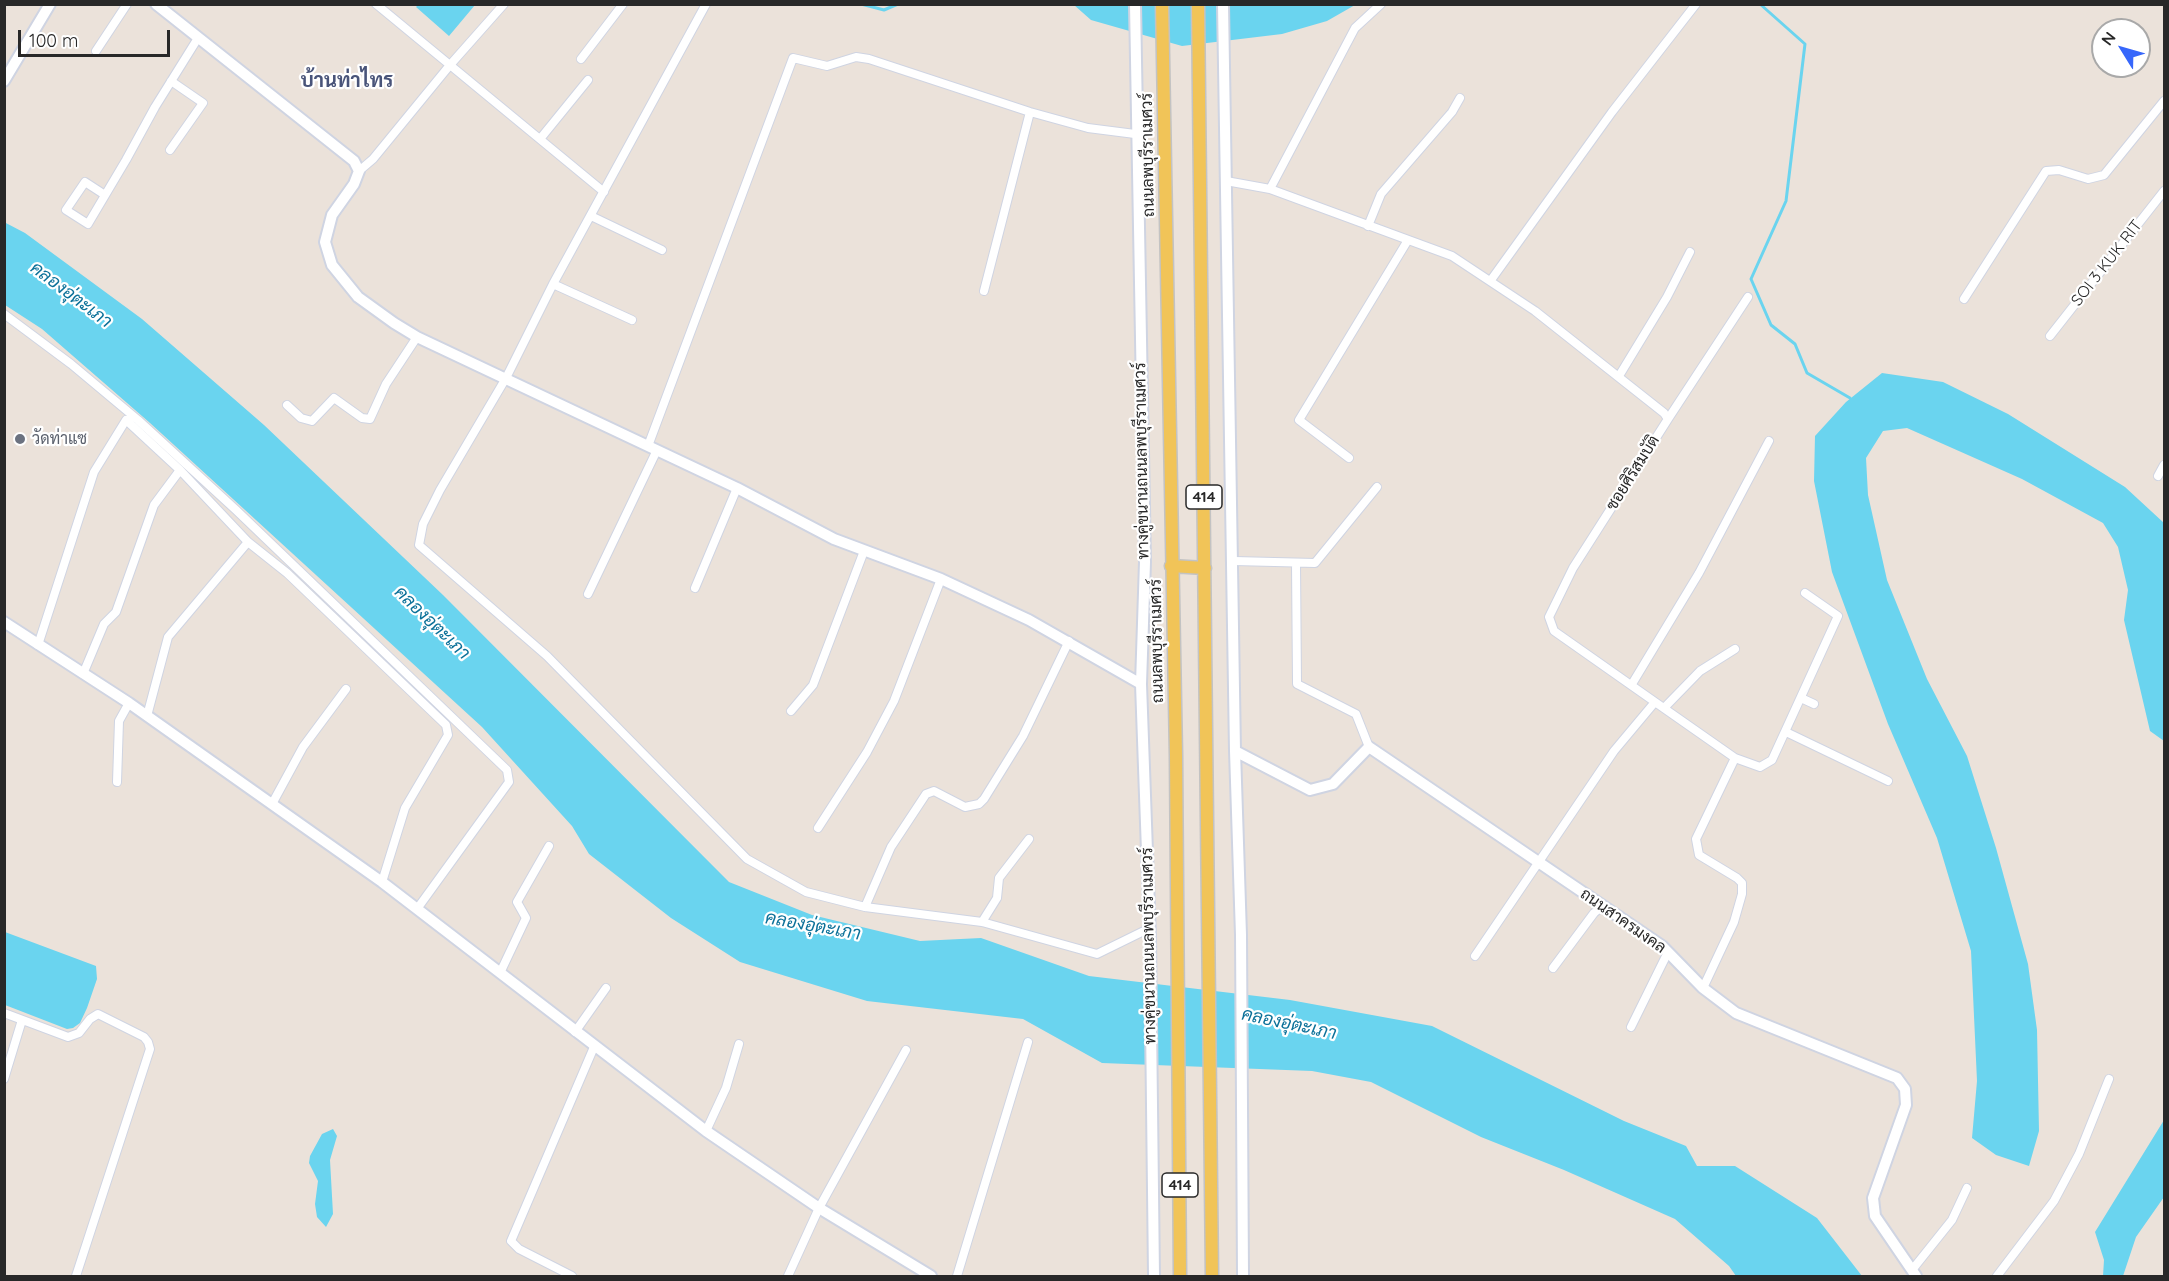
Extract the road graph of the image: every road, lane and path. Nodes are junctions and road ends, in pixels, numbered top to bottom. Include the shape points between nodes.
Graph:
1 (50, 4) edge
2 (127, 4) edge
3 (156, 4) edge
4 (376, 4) edge
5 (504, 4) edge
6 (623, 4) edge
7 (706, 4) edge
8 (1135, 4) edge
9 (1162, 4) edge
10 (1198, 4) edge
11 (1223, 4) edge
12 (1381, 4) edge
13 (1696, 4) edge
14 (198, 38) junction
15 (96, 51) dead end
16 (581, 58) dead end
17 (450, 65) junction
18 (588, 80) dead end
19 (4, 81) edge
20 (171, 81) junction
21 (1460, 98) dead end
22 (2164, 101) edge
23 (1030, 112) junction
24 (1135, 134) junction
25 (540, 139) junction
26 (170, 150) dead end
27 (359, 171) junction
28 (1226, 181) junction
29 (1270, 189) junction
30 (2164, 191) edge
31 (604, 192) junction
32 (105, 195) junction
33 (591, 216) junction
34 (1368, 225) junction
35 (1408, 240) junction
36 (662, 250) dead end
37 (1690, 252) dead end
38 (1491, 280) junction
39 (553, 284) junction
40 (984, 291) dead end
41 (1748, 297) dead end
42 (1964, 299) dead end
43 (4, 314) edge
44 (632, 320) dead end
45 (2050, 336) dead end
46 (417, 337) junction
47 (1619, 376) junction
48 (506, 378) junction
49 (287, 405) dead end
50 (1668, 419) junction
51 (1769, 441) dead end
52 (652, 448) junction
53 (1348, 458) dead end
54 (2164, 465) edge
55 (180, 470) junction
56 (2158, 476) dead end
57 (1377, 487) dead end
58 (737, 488) junction
59 (248, 542) junction
60 (864, 551) junction
61 (1234, 561) junction
62 (1296, 563) junction
63 (1171, 566) junction
64 (1205, 568) junction
65 (941, 579) junction
66 (695, 588) dead end
67 (1805, 593) dead end
68 (588, 594) dead end
69 (4, 622) edge
70 (1069, 640) junction
71 (38, 645) junction
72 (1735, 649) dead end
73 (83, 674) junction
74 (1141, 684) junction
75 (1632, 684) junction
76 (346, 689) dead end
77 (1802, 698) junction
78 (1655, 702) junction
79 (129, 704) junction
80 (1814, 704) dead end
81 (1664, 708) junction
82 (791, 711) dead end
83 (147, 716) junction
84 (1786, 732) junction
85 (1369, 747) junction
86 (1235, 751) junction
87 (1735, 758) junction
88 (1888, 781) dead end
89 (117, 782) dead end
90 (273, 804) junction
91 (818, 828) dead end
92 (1029, 839) dead end
93 (549, 846) dead end
94 (1540, 863) junction
95 (382, 882) junction
96 (865, 907) junction
97 (417, 909) junction
98 (1608, 910) junction
99 (982, 922) junction
100 (1150, 932) junction
101 (1668, 952) junction
102 (1475, 956) dead end
103 (1553, 968) dead end
104 (500, 974) junction
105 (606, 988) dead end
106 (1703, 988) junction
107 (4, 1013) edge
108 (22, 1020) junction
109 (1631, 1027) dead end
110 (575, 1032) junction
111 (1029, 1042) dead end
112 (739, 1044) dead end
113 (594, 1047) junction
114 (906, 1050) dead end
115 (4, 1079) edge
116 (2109, 1079) dead end
117 (706, 1131) junction
118 (1967, 1188) dead end
119 (819, 1208) junction
120 (1914, 1273) edge
121 (76, 1276) edge
122 (572, 1276) edge
123 (788, 1276) edge
124 (931, 1276) edge
125 (957, 1276) edge
126 (1154, 1276) edge
127 (1180, 1276) edge
128 (1212, 1276) edge
129 (1243, 1276) edge
130 (1997, 1276) edge

1 - 19 street
2 - 15 street
3 - 14 street
4 - 17 street
5 - 17 street
6 - 16 street
7 - 31 street
8 - 24 street, ทางคู่ขนานถนนลพบุรีราเมศวร์ / 414
9 - 63 main road, ถนนลพบุรีราเมศวร์ / 414
10 - 64 main road, 414
11 - 28 street, 414
12 - 29 street via 1355,28
13 - 38 street via 1612,112
14 - 20 street
14 - 27 street via 354,161
17 - 25 street
17 - 27 street
18 - 25 street
20 - 26 street via 202,103
20 - 32 street
21 - 34 street via 1381,194
22 - 42 street via 2104,175 2088,179 2058,170 2046,171
23 - 24 street via 1088,128
23 - 40 street
23 - 52 street via 868,59 856,57 827,66 793,58
24 - 74 street, ทางคู่ขนานถนนลพบุรีราเมศวร์ / 414 via 1145,562
25 - 31 street
27 - 46 street via 332,215 326,242 332,265 358,297
28 - 29 street, ซอยศิริสมบัติ
28 - 61 street, 414
29 - 34 street, ซอยศิริสมบัติ
30 - 45 street, SOI 3 KUK RIT
31 - 33 street
32 - 32 street via 88,224 66,210 85,182
33 - 36 street
33 - 39 street
34 - 35 street, ซอยศิริสมบัติ
35 - 38 street, ซอยศิริสมบัติ via 1452,256
35 - 53 street via 1299,420
37 - 47 street via 1668,297
38 - 47 street, ซอยศิริสมบัติ
39 - 44 street
39 - 48 street
41 - 50 street
43 - 97 street via 138,420 507,770 509,782
46 - 48 street
46 - 49 street via 386,384 370,419 362,418 334,398 312,421 301,418
47 - 50 street, ซอยศิริสมบัติ
48 - 52 street
48 - 96 street via 440,490 423,524 419,545 547,656 747,859 806,892
50 - 75 street, ซอยศิริสมบัติ via 1573,568 1550,617 1554,631
51 - 75 street via 1699,573
52 - 58 street
52 - 68 street
54 - 56 street
55 - 59 street
55 - 71 street via 126,420 94,472
55 - 73 street via 154,505 116,612 104,624
57 - 62 street via 1315,563
58 - 60 street
58 - 66 street
59 - 83 street via 168,637
59 - 95 street via 287,573 448,729 405,808
60 - 65 street
60 - 82 street via 813,685
61 - 62 street
61 - 86 street, 414
62 - 85 street via 1297,684 1356,714
63 - 64 main road
63 - 127 main road, ถนนลพบุรีราเมศวร์ / 414
64 - 128 main road, 414
65 - 70 street
65 - 91 street via 894,701 867,752
67 - 77 street via 1839,616
69 - 71 street
70 - 74 street
70 - 96 street via 1023,736 984,799 965,807 934,791 926,794 891,847
71 - 73 street
72 - 81 street via 1700,671
73 - 79 street
74 - 100 street, ทางคู่ขนานถนนลพบุรีราเมศวร์ / 414
75 - 78 street, ซอยศิริสมบัติ
76 - 90 street via 303,747
77 - 80 street
77 - 84 street
78 - 81 street, ซอยศิริสมบัติ
78 - 94 street via 1614,751
79 - 83 street
79 - 89 street via 119,721
81 - 87 street, ซอยศิริสมบัติ
83 - 90 street
84 - 87 street via 1772,760 1760,767
84 - 88 street
85 - 86 street via 1333,784 1310,790
85 - 94 street, ถนนสาครมงคล
86 - 129 street, 414 via 1241,935
87 - 106 street via 1696,839 1699,855 1737,878 1743,894
90 - 95 street
92 - 99 street via 999,879 997,898
93 - 104 street via 517,902 526,918
94 - 98 street, ถนนสาครมงคล
94 - 102 street
95 - 97 street
96 - 99 street
97 - 104 street
98 - 101 street, ถนนสาครมงคล
98 - 103 street via 1594,913
99 - 100 street via 1097,954
100 - 126 street, ทางคู่ขนานถนนลพบุรีราเมศวร์ / 414
101 - 106 street, ถนนสาครมงคล
101 - 109 street
104 - 110 street
105 - 110 street
106 - 120 street, ถนนสาครมงคล via 1736,1013 1902,1083 1906,1104 1873,1197 1875,1216
107 - 108 street
108 - 115 street
108 - 121 street via 68,1037 79,1033 98,1014 144,1036 150,1048
110 - 113 street
111 - 125 street
112 - 117 street via 726,1088
113 - 117 street
113 - 122 street via 510,1241
114 - 119 street
116 - 130 street via 2079,1154 2054,1201
117 - 119 street
118 - 120 street via 1952,1221
119 - 123 street
119 - 124 street

